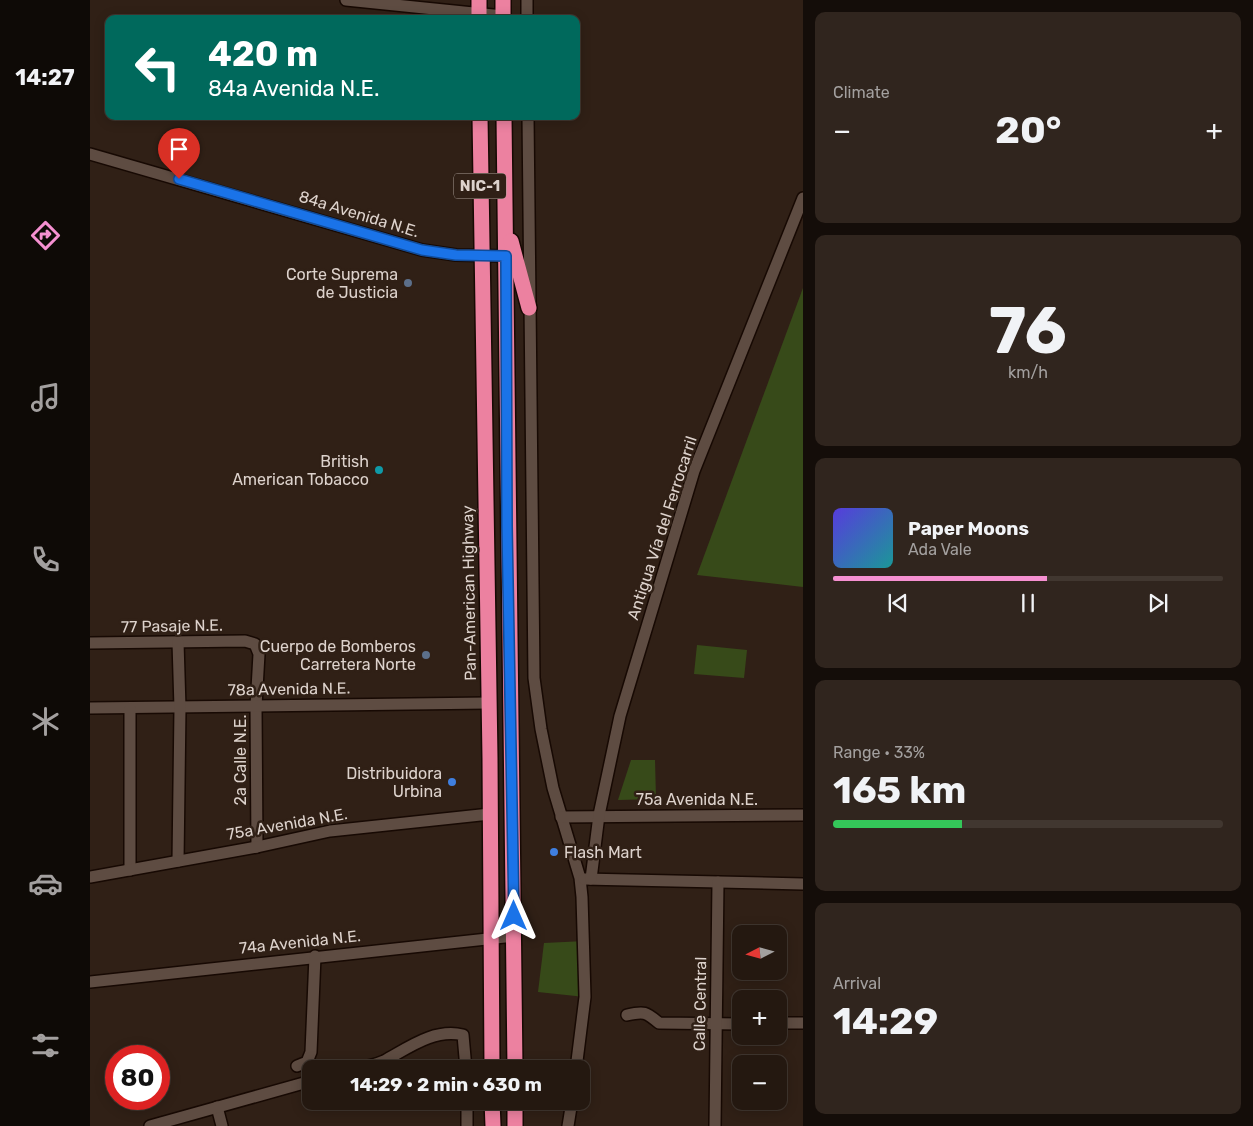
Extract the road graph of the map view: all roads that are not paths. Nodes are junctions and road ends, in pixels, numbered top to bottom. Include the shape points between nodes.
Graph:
1 (346, 0) edge
2 (502, 0) edge
3 (527, 0) edge
4 (479, 11) edge
5 (495, 15) edge
6 (503, 15) edge
7 (527, 15) edge
8 (480, 120) edge
9 (504, 120) edge
10 (528, 120) edge
11 (90, 154) edge
12 (803, 198) edge
13 (506, 225) junction
14 (481, 256) junction
15 (506, 256) junction
16 (529, 308) junction
17 (178, 642) junction
18 (90, 643) edge
19 (255, 644) joint
20 (488, 702) junction
21 (256, 706) junction
22 (90, 708) edge
23 (180, 708) junction
24 (130, 709) junction
25 (490, 814) junction
26 (599, 815) junction
27 (803, 815) edge
28 (561, 817) junction
29 (257, 847) junction
30 (178, 861) junction
31 (130, 870) junction
32 (90, 877) edge
33 (585, 879) junction
34 (718, 882) junction
35 (803, 884) edge
36 (514, 936) junction
37 (490, 937) junction
38 (315, 956) junction
39 (90, 982) edge
40 (627, 1014) dead end
41 (787, 1023) edge
42 (803, 1023) edge
43 (716, 1024) junction
44 (732, 1024) edge
45 (385, 1060) edge
46 (465, 1060) edge
47 (492, 1060) edge
48 (515, 1060) edge
49 (577, 1060) edge
50 (297, 1066) dead end
51 (302, 1083) edge
52 (217, 1107) junction
53 (467, 1110) edge
54 (492, 1110) edge
55 (515, 1110) edge
56 (571, 1110) edge
57 (150, 1126) edge
58 (222, 1126) edge
59 (467, 1126) edge
60 (493, 1126) edge
61 (515, 1126) edge
62 (568, 1126) edge
63 (715, 1126) edge

1 - 4 street
2 - 6 highway
3 - 7 street
4 - 5 street
8 - 14 highway, Pan-American Highway / NIC-1
9 - 13 highway, NIC-1
10 - 16 street
11 - 14 street, 84a Avenida N.E. via 422,250
12 - 26 street, Antigua Vía del Ferrocarril via 694,471 620,716
13 - 15 highway, NIC-1
13 - 16 highway
14 - 15 street, 84a Avenida N.E.
14 - 20 highway, Pan-American Highway / NIC-1
15 - 36 highway, NIC-1
16 - 28 street via 534,678 541,729
17 - 18 street, 77 Pasaje N.E.
17 - 19 street, 77 Pasaje N.E. via 245,641
17 - 23 street
19 - 21 street, 2a Calle N.E. via 259,654
20 - 21 street, 78a Avenida N.E.
20 - 25 highway, Pan-American Highway / NIC-1
21 - 23 street, 78a Avenida N.E.
21 - 29 street, 2a Calle N.E.
22 - 24 street, 78a Avenida N.E.
23 - 24 street, 78a Avenida N.E.
23 - 30 street
24 - 31 street
25 - 29 street, 75a Avenida N.E. via 330,831
25 - 37 highway, Pan-American Highway / NIC-1
26 - 27 street, 75a Avenida N.E.
26 - 28 street, 75a Avenida N.E.
26 - 33 street, Antigua Vía del Ferrocarril
28 - 33 street
29 - 30 street, 75a Avenida N.E.
30 - 31 street, 75a Avenida N.E.
31 - 32 street, 75a Avenida N.E.
33 - 34 street
33 - 49 street via 584,1005
34 - 35 street
34 - 43 street, Calle Central
36 - 37 street, 74a Avenida N.E.
36 - 48 highway, NIC-1
37 - 38 street, 74a Avenida N.E.
37 - 47 highway, Pan-American Highway / NIC-1
38 - 39 street, 74a Avenida N.E.
38 - 50 street via 311,1052 306,1062
40 - 43 street via 649,1013 659,1022
41 - 42 street
43 - 44 street
43 - 63 street, Calle Central
45 - 46 street via 414,1043 453,1032 464,1035
51 - 52 street
52 - 57 street
52 - 58 street
53 - 59 street
54 - 60 highway
55 - 61 highway
56 - 62 street

